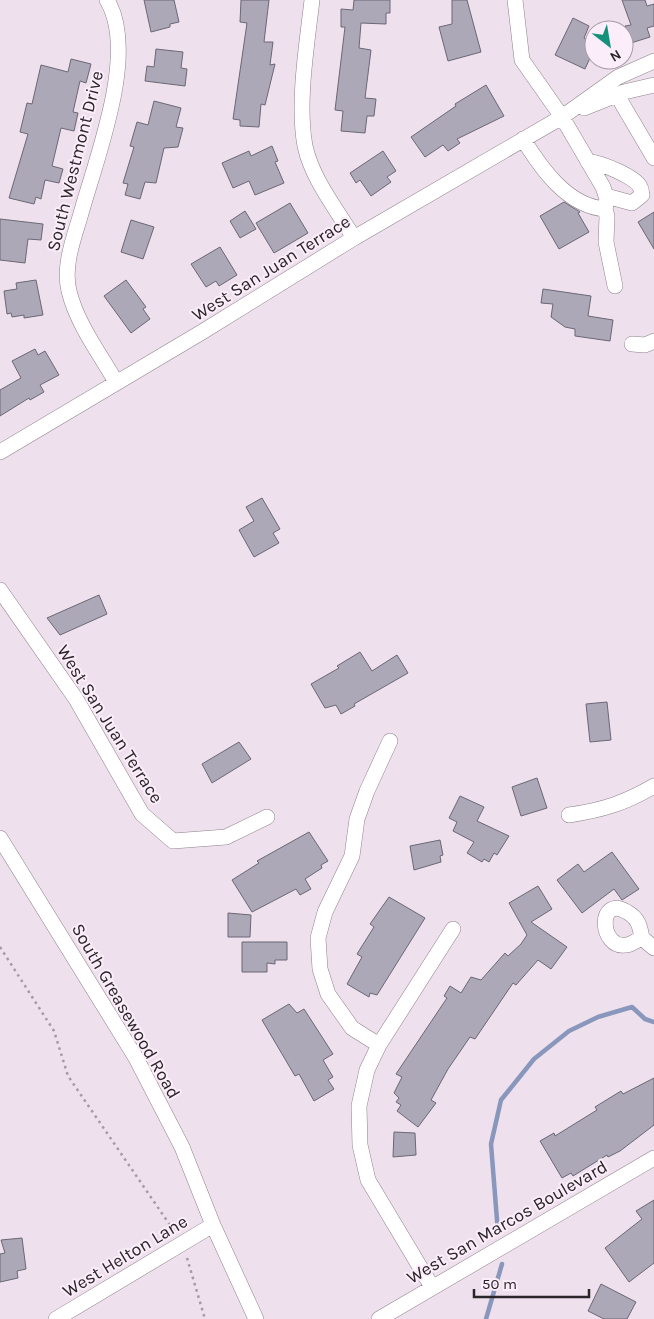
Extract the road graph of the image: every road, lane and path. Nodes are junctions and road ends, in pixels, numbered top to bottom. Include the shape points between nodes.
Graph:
1 (106, 0) edge
2 (312, 0) edge
3 (515, 0) edge
4 (654, 61) edge
5 (654, 84) edge
6 (617, 95) junction
7 (562, 117) junction
8 (523, 139) junction
9 (654, 158) edge
10 (588, 162) junction
11 (605, 202) junction
12 (354, 238) junction
13 (615, 286) dead end
14 (654, 341) edge
15 (632, 344) dead end
16 (116, 382) junction
17 (0, 452) edge
18 (0, 590) edge
19 (390, 741) dead end
20 (654, 786) edge
21 (569, 815) dead end
22 (267, 817) dead end
23 (0, 838) edge
24 (453, 928) dead end
25 (642, 938) dead end
26 (0, 947) edge
27 (654, 948) edge
28 (379, 1045) junction
29 (654, 1158) edge
30 (213, 1226) junction
31 (182, 1244) junction
32 (432, 1287) junction
33 (56, 1319) edge
34 (205, 1319) edge
35 (256, 1319) edge
36 (379, 1319) edge

1 - 16 street, South Westmont Drive via 112,8 120,44 115,94 69,255 69,291 84,327
2 - 12 street via 302,96 306,146 317,178
3 - 7 street via 522,60
4 - 7 street, West San Juan Terrace via 618,77
5 - 6 street, West San Juan Terrace
6 - 7 street, West San Juan Terrace
6 - 9 street
7 - 8 street, West San Juan Terrace
7 - 10 street
8 - 11 street via 553,181 591,208
8 - 12 street, West San Juan Terrace
10 - 11 street
10 - 11 street via 596,161 635,181 640,187 642,195 632,204
11 - 13 street via 606,242
12 - 16 street, West San Juan Terrace
14 - 15 street via 644,345
16 - 17 street, West San Juan Terrace
18 - 22 street, West San Juan Terrace via 76,699 142,814 173,841 226,837
19 - 28 street via 367,791 357,819 352,856 325,912 318,938 320,969 328,994 352,1028
20 - 21 street via 604,810
23 - 30 street, South Greasewood Road via 136,1058 182,1147
24 - 28 street
25 - 27 street
26 - 31 path via 54,1031 68,1076
28 - 32 street via 368,1070 359,1106 360,1145 368,1180
29 - 32 street, West San Marcos Boulevard
30 - 31 street, West Helton Lane
30 - 35 street, South Greasewood Road
31 - 33 street, West Helton Lane
31 - 34 path
32 - 36 street, West San Marcos Boulevard

